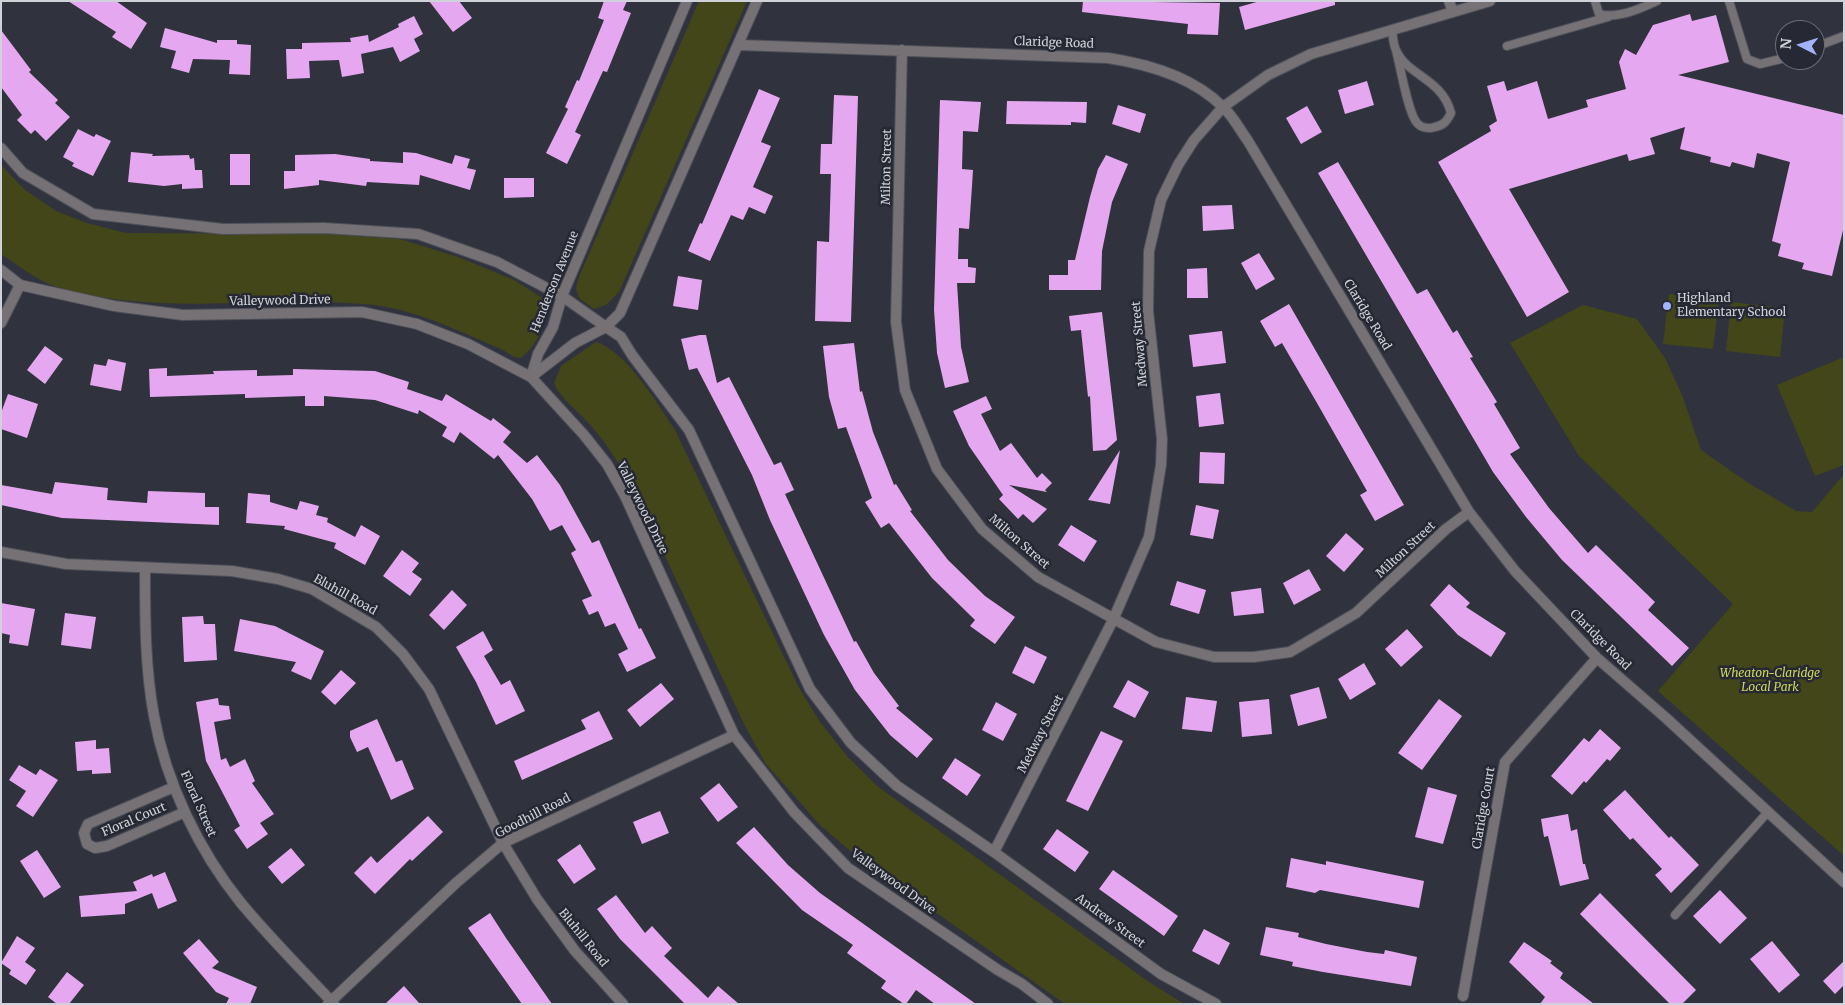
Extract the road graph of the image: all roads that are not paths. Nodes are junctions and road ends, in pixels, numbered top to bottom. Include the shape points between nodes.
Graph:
1 (687, 1) edge
2 (757, 1) edge
3 (1449, 1) edge
4 (1490, 1) edge
5 (1595, 1) edge
6 (1657, 1) edge
7 (1729, 1) edge
8 (1453, 12) junction
9 (1608, 17) junction
10 (1392, 30) junction
11 (1844, 36) edge
12 (1825, 43) edge
13 (740, 45) junction
14 (1508, 46) dead end
15 (902, 50) junction
16 (1396, 50) junction
17 (1775, 60) edge
18 (1223, 107) junction
19 (1, 148) edge
20 (1, 270) edge
21 (20, 285) junction
22 (562, 296) junction
23 (1, 323) edge
24 (606, 327) junction
25 (531, 377) junction
26 (1469, 512) junction
27 (1, 552) edge
28 (145, 569) junction
29 (1113, 620) junction
30 (1598, 658) junction
31 (734, 735) junction
32 (174, 787) junction
33 (186, 812) junction
34 (1768, 812) junction
35 (503, 843) junction
36 (994, 852) junction
37 (1844, 882) edge
38 (1675, 915) dead end
39 (1463, 996) dead end
40 (331, 1003) edge
41 (623, 1004) edge
42 (1048, 1004) edge
43 (1216, 1004) edge

1 - 22 street, Henderson Avenue
2 - 13 street
3 - 8 street
4 - 8 street, Medway Street
5 - 9 lane via 1598,14
6 - 9 lane
7 - 17 lane via 1747,60 1760,64
8 - 10 street, Medway Street
9 - 14 lane
10 - 16 lane
10 - 18 street, Medway Street via 1311,54 1268,75
11 - 12 lane
13 - 15 street, Claridge Road
13 - 24 street via 620,313
15 - 18 street, Claridge Road via 1138,62 1185,80
15 - 29 street, Milton Street via 896,322 905,390 937,469 982,529 1038,576
16 - 16 lane via 1448,101 1451,113 1441,126 1428,129 1417,123
18 - 26 street, Claridge Road via 1248,141
18 - 29 street, Medway Street via 1194,140 1178,165 1161,200 1149,251 1148,310 1162,439 1161,466 1149,537
19 - 22 street via 23,173 93,214 223,229 324,228 418,234 496,262
20 - 21 street, Valleywood Drive
21 - 23 street
21 - 25 street, Valleywood Drive via 114,306 183,315 362,312 417,324 468,344
22 - 24 street
22 - 25 street, Henderson Avenue via 553,327 538,354
24 - 25 street via 575,343
24 - 36 street via 621,337 690,430 743,551 810,689 851,742 897,786
25 - 31 street, Valleywood Drive via 607,464 625,496
26 - 29 street, Milton Street via 1446,529 1356,614 1290,652 1254,657 1214,657 1156,642
26 - 30 street, Claridge Road via 1515,571
27 - 28 street, Bluhill Road via 66,564
28 - 32 street, Floral Street via 145,626 154,717
28 - 35 street, Bluhill Road via 232,571 278,579 312,589 376,627 403,654 429,690
29 - 36 street, Medway Street
30 - 34 street, Claridge Road
30 - 39 street, Claridge Court via 1505,762
31 - 35 street, Goodhill Road
31 - 42 street, Valleywood Drive via 794,812 848,868
32 - 33 street, Floral Street
32 - 33 street, Floral Court via 88,824 84,833 87,844 95,848 107,846
33 - 40 street, Floral Street via 200,843 241,903
34 - 37 street, Claridge Road
34 - 38 lane
35 - 40 street, Goodhill Road via 456,883
35 - 41 street, Bluhill Road via 575,952
36 - 43 street, Andrew Street via 1161,974

